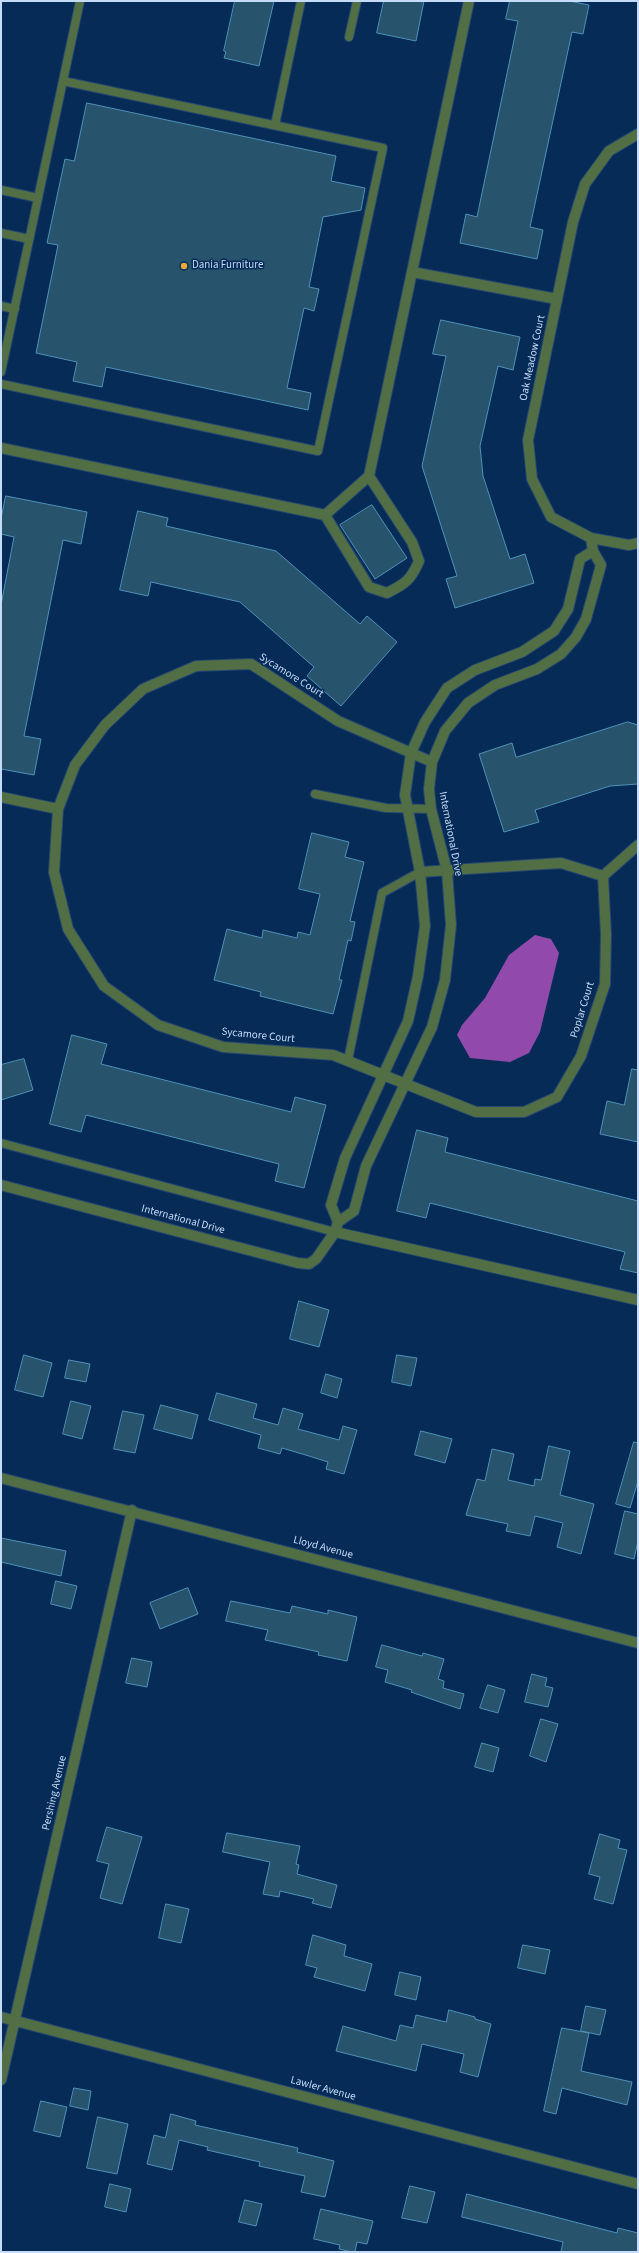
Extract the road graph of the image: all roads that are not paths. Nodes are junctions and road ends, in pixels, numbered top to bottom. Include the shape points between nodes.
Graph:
1 (80, 1) edge
2 (301, 1) edge
3 (357, 1) edge
4 (469, 1) edge
5 (348, 37) dead end
6 (63, 81) junction
7 (275, 125) junction
8 (638, 134) edge
9 (1, 190) edge
10 (38, 198) junction
11 (1, 233) edge
12 (29, 239) junction
13 (412, 272) junction
14 (557, 299) junction
15 (1, 306) edge
16 (15, 309) junction
17 (1, 372) edge
18 (1, 384) edge
19 (1, 448) edge
20 (369, 476) junction
21 (324, 515) junction
22 (591, 538) junction
23 (638, 543) edge
24 (593, 551) junction
25 (411, 753) junction
26 (432, 762) junction
27 (315, 794) dead end
28 (1, 797) edge
29 (58, 809) junction
30 (408, 809) junction
31 (431, 809) junction
32 (638, 845) edge
33 (447, 871) junction
34 (420, 872) junction
35 (603, 876) junction
36 (348, 1060) junction
37 (382, 1076) junction
38 (404, 1083) junction
39 (1, 1143) edge
40 (1, 1185) edge
41 (336, 1227) junction
42 (638, 1300) edge
43 (1, 1478) edge
44 (132, 1510) junction
45 (638, 1643) edge
46 (1, 2017) edge
47 (15, 2021) junction
48 (1, 2080) edge
49 (638, 2184) edge

1 - 6 lane
2 - 7 lane
3 - 5 lane
4 - 13 street
6 - 7 lane
6 - 10 lane
7 - 18 lane via 383,148 318,451
8 - 14 street, Oak Meadow Court via 609,151 585,184 573,222
9 - 10 lane
10 - 12 lane
11 - 12 lane
12 - 16 lane
13 - 14 street
13 - 20 street
14 - 22 street, Oak Meadow Court via 528,440 532,479 551,517
15 - 16 lane
16 - 17 lane
19 - 21 street
20 - 21 street
20 - 21 street via 412,542 419,561 413,577 387,592 369,587
22 - 23 street, Oak Meadow Court via 629,546
22 - 24 street, International Drive
24 - 25 street via 580,559 568,609 554,630 522,652 475,670 448,688 425,722
24 - 26 street, International Drive via 601,565 586,619 576,637 561,654 538,669 495,685 468,703 445,731
25 - 26 street, Sycamore Court
25 - 29 street, Sycamore Court via 338,721 251,664 196,666 143,689 105,725 75,765
25 - 30 street via 405,795
26 - 31 street, International Drive via 429,789
27 - 30 lane via 386,808
28 - 29 street
29 - 36 street, Sycamore Court via 54,872 68,929 104,986 158,1024 223,1047 333,1055
30 - 31 lane
30 - 34 street
31 - 33 street, International Drive
32 - 35 street
33 - 34 street
33 - 35 street via 561,863
33 - 38 street, International Drive via 451,925 445,980 432,1027
34 - 36 lane via 382,893
34 - 37 street via 425,926 418,976 408,1020
35 - 38 street, Poplar Court via 605,984 581,1056 557,1097 524,1112 476,1112
36 - 37 street, Sycamore Court
37 - 38 street, Poplar Court
37 - 41 street via 345,1158 331,1205
38 - 41 street, International Drive via 366,1166 354,1211
39 - 41 lane
40 - 41 street, International Drive via 298,1263 309,1264 316,1259
41 - 42 street
43 - 44 street, Lloyd Avenue
44 - 45 street, Lloyd Avenue
44 - 47 street, Pershing Avenue
46 - 47 street, Lawler Avenue
47 - 48 street, Pershing Avenue
47 - 49 street, Lawler Avenue

